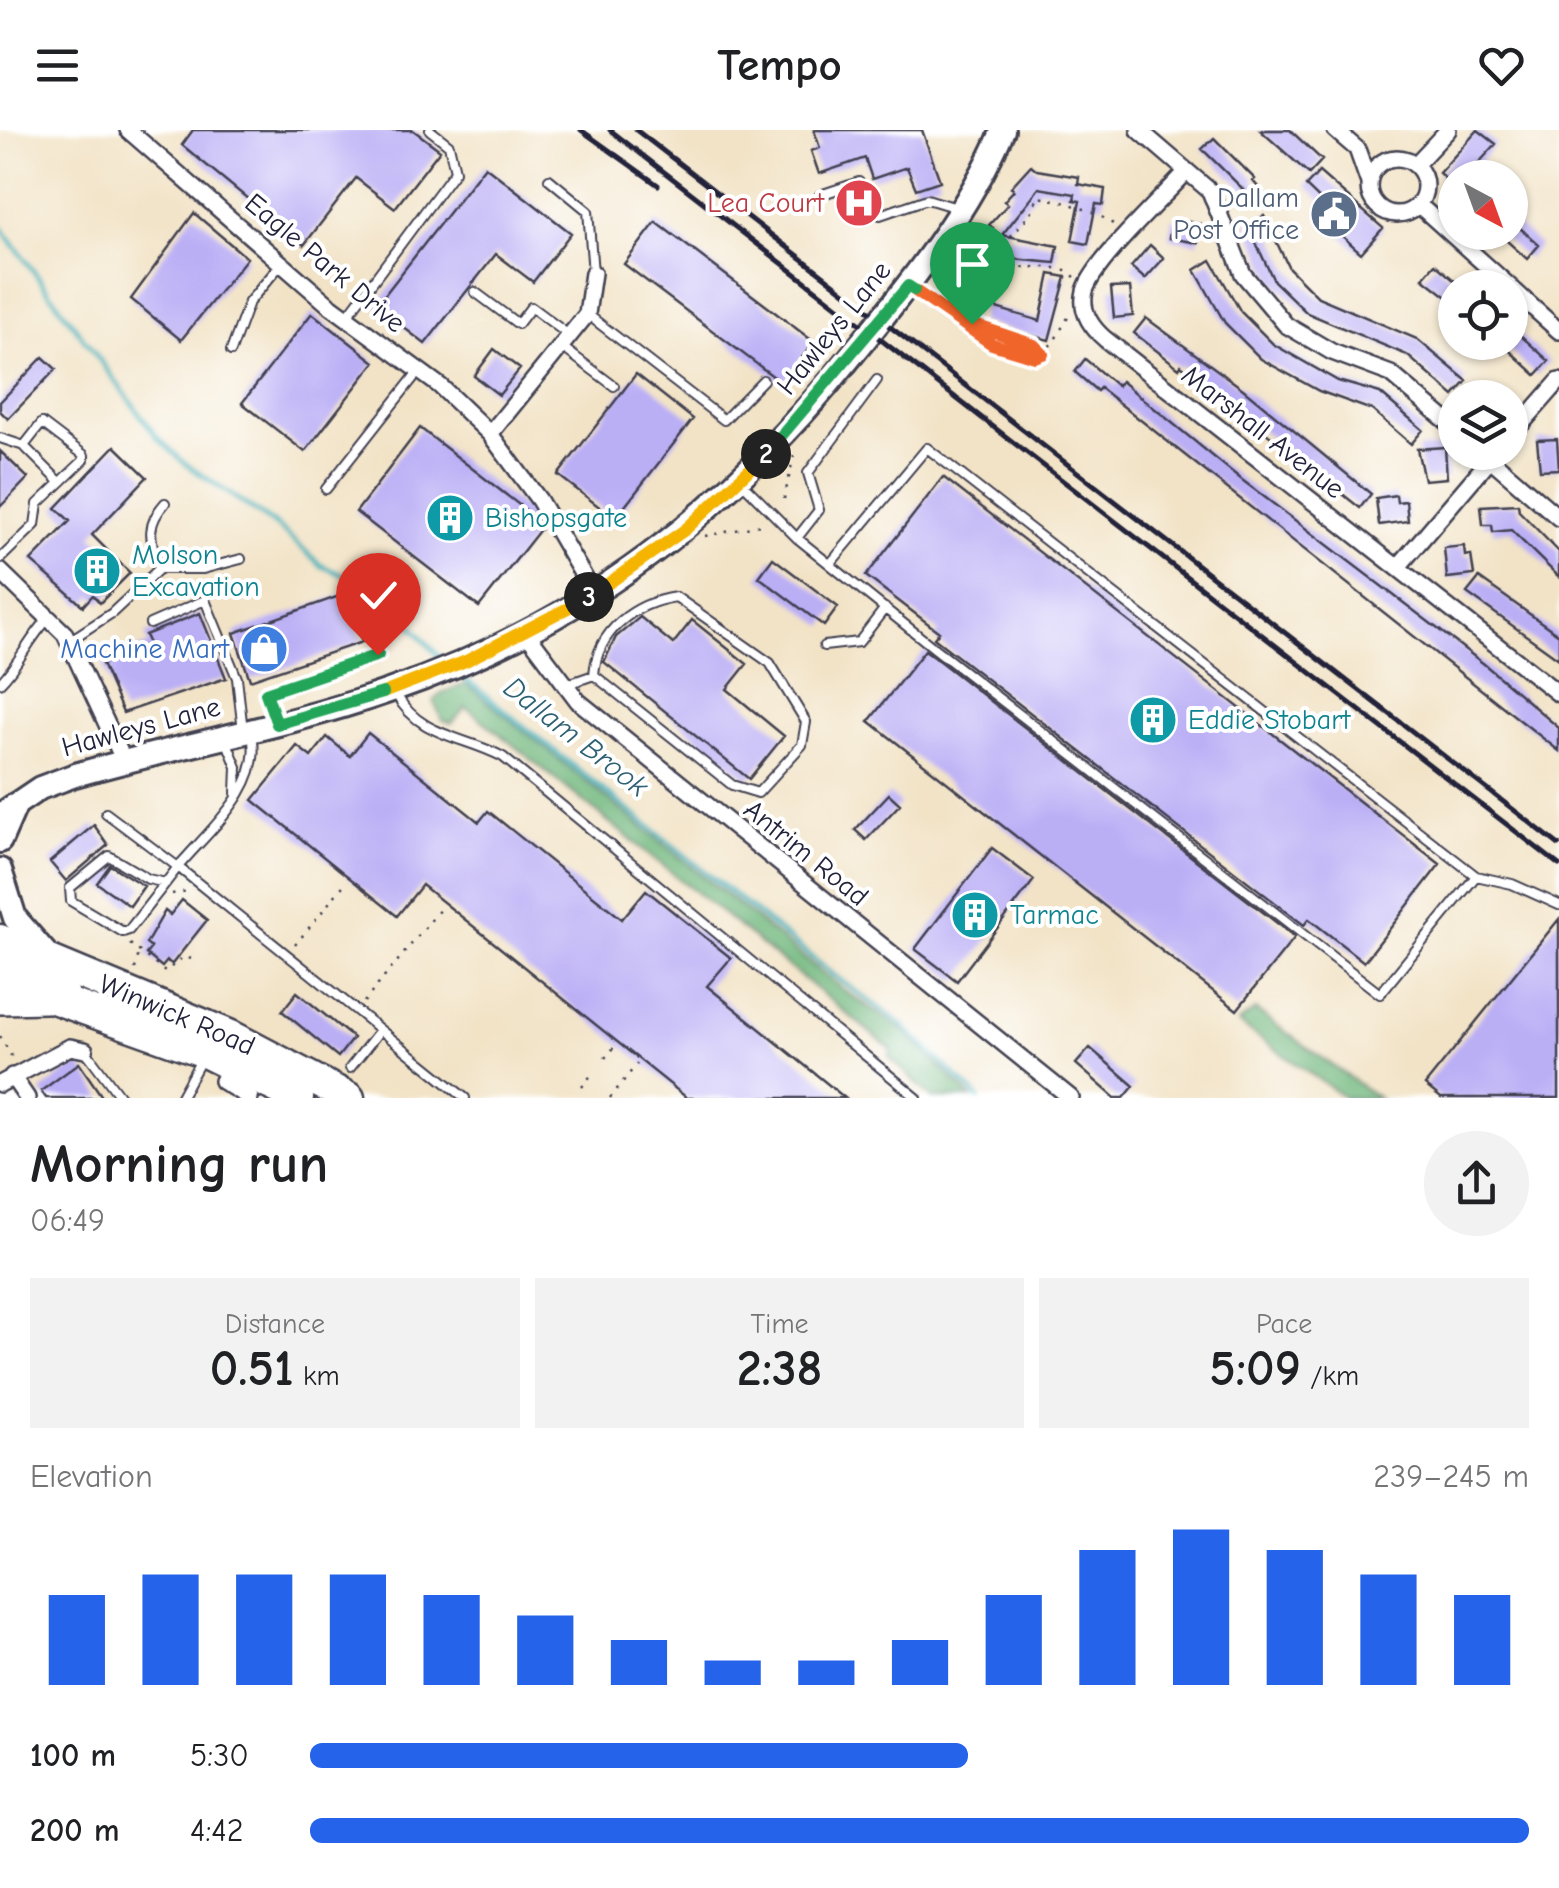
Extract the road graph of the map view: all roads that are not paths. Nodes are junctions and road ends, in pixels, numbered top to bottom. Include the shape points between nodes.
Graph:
1 (128, 130) edge
2 (430, 130) edge
3 (1002, 130) edge
4 (1139, 130) edge
5 (1335, 130) edge
6 (1448, 130) edge
7 (1357, 150) junction
8 (1392, 158) junction
9 (1416, 164) junction
10 (1187, 171) junction
11 (549, 179) dead end
12 (1369, 183) junction
13 (820, 195) dead end
14 (1419, 205) junction
15 (961, 210) junction
16 (282, 263) junction
17 (593, 273) joint
18 (475, 292) dead end
19 (587, 314) junction
20 (346, 319) junction
21 (1559, 330) edge
22 (566, 341) junction
23 (231, 352) dead end
24 (418, 372) junction
25 (762, 380) dead end
26 (876, 380) dead end
27 (1559, 381) edge
28 (614, 386) dead end
29 (1438, 413) edge
30 (1528, 416) edge
31 (490, 434) junction
32 (0, 438) edge
33 (24, 446) junction
34 (1478, 470) edge
35 (1506, 470) edge
36 (58, 482) junction
37 (741, 482) junction
38 (326, 489) dead end
39 (165, 503) dead end
40 (1559, 518) edge
41 (797, 538) junction
42 (0, 559) edge
43 (241, 559) dead end
44 (830, 564) junction
45 (1398, 567) junction
46 (159, 569) junction
47 (0, 570) edge
48 (594, 594) junction
49 (885, 608) junction
50 (49, 618) junction
51 (150, 624) dead end
52 (370, 631) dead end
53 (526, 632) junction
54 (70, 641) junction
55 (824, 646) dead end
56 (594, 675) junction
57 (0, 683) edge
58 (564, 686) junction
59 (394, 690) junction
60 (1559, 694) edge
61 (277, 724) junction
62 (239, 732) junction
63 (124, 761) junction
64 (234, 798) junction
65 (8, 809) edge
66 (106, 812) dead end
67 (0, 841) edge
68 (178, 867) junction
69 (0, 870) edge
70 (1476, 876) junction
71 (166, 883) junction
72 (1559, 905) edge
73 (0, 940) edge
74 (0, 960) edge
75 (59, 965) junction
76 (0, 979) edge
77 (0, 1000) edge
78 (86, 1006) junction
79 (380, 1030) junction
80 (85, 1050) joint
81 (206, 1052) junction
82 (11, 1077) edge
83 (222, 1082) dead end
84 (350, 1083) edge
85 (28, 1098) edge
86 (121, 1098) edge
87 (180, 1098) edge
88 (250, 1098) edge
89 (298, 1098) edge
90 (465, 1098) edge
91 (917, 1098) edge
92 (1070, 1098) edge

1 - 16 street, Eagle Park Drive
2 - 20 lane via 449,145 455,171
3 - 15 street, Hawleys Lane
4 - 10 street
5 - 7 street
6 - 9 street
7 - 8 street
7 - 12 street
8 - 9 street
8 - 12 street via 1376,166
9 - 14 street via 1426,188
10 - 29 street via 1218,202 1243,274 1286,325 1332,352 1392,374
10 - 45 street, Marshall Avenue via 1085,296 1090,323
11 - 17 lane via 588,211
12 - 14 street via 1373,201 1387,213 1404,214
13 - 15 lane via 859,182 868,209 880,216 927,199
14 - 21 street
15 - 37 street, Hawleys Lane via 833,379
16 - 20 street, Eagle Park Drive
16 - 23 lane via 249,302
17 - 19 street
18 - 22 lane via 518,324 530,307
19 - 22 street
19 - 25 lane via 724,420
20 - 24 street, Eagle Park Drive
22 - 28 lane
22 - 31 street
24 - 31 street, Eagle Park Drive
24 - 38 lane
26 - 41 lane via 808,473 819,510
27 - 30 street
31 - 48 street, Eagle Park Drive via 539,500
32 - 33 lane
33 - 36 lane
33 - 36 lane via 38,425 48,424 84,455
34 - 45 street
35 - 40 street
36 - 42 lane via 38,504 35,525
37 - 41 lane
37 - 48 street, Hawleys Lane
39 - 46 lane via 149,528
41 - 44 lane
43 - 46 lane
44 - 49 lane
44 - 70 lane via 926,448
45 - 60 street, Marshall Avenue
46 - 54 lane via 112,614
47 - 50 street
48 - 53 street, Hawleys Lane
49 - 55 lane via 859,642
49 - 70 lane via 1380,994
50 - 54 street
50 - 57 lane
51 - 62 lane via 206,600 237,678
52 - 61 lane via 378,655 266,693
53 - 58 street, Antrim Road
53 - 59 street, Hawleys Lane
54 - 63 street
56 - 56 lane via 746,793 770,783 806,734 806,722 770,663 676,597 639,606 616,625 597,651
56 - 58 lane
58 - 92 street, Antrim Road
59 - 61 street, Hawleys Lane
59 - 91 lane via 428,729 503,756
61 - 62 street, Hawleys Lane
62 - 63 street, Hawleys Lane
62 - 64 lane
62 - 64 lane via 253,767
63 - 65 street, Hawleys Lane via 40,788
64 - 68 lane
65 - 67 street, Hawleys Lane
66 - 68 lane
68 - 71 lane
68 - 79 lane
69 - 75 street via 14,918
70 - 72 lane
71 - 71 lane via 123,932 71,901 70,888 110,856
73 - 75 highway, Winwick Road
74 - 78 street via 58,985
75 - 84 highway, Winwick Road
76 - 78 highway, Winwick Road
77 - 78 main road
78 - 81 highway, Winwick Road
79 - 84 lane
79 - 90 lane
80 - 82 street via 70,1047
80 - 86 lane
81 - 87 lane
81 - 89 highway, Winwick Road
82 - 85 street
83 - 88 street, Winwick Road

